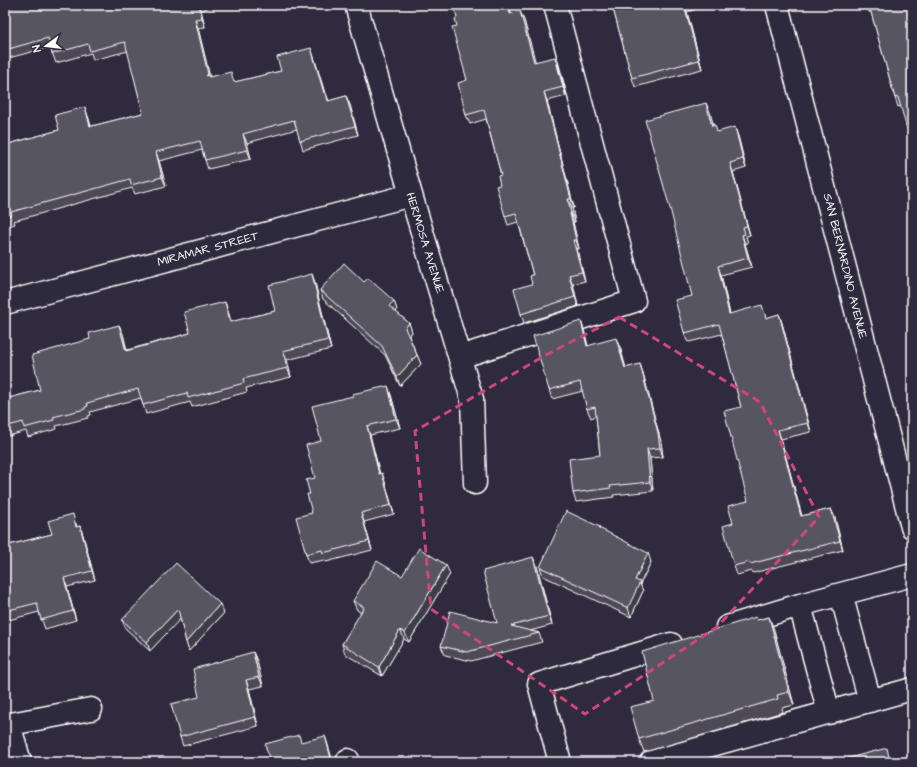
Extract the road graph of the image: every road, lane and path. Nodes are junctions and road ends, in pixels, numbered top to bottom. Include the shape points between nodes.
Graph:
1 (356, 5) edge
2 (555, 5) edge
3 (777, 5) edge
4 (411, 195) junction
5 (5, 303) edge
6 (460, 357) junction
7 (474, 483) dead end
8 (912, 527) edge
9 (912, 575) edge
10 (841, 594) junction
11 (800, 605) junction
12 (710, 632) edge
13 (688, 639) edge
14 (912, 689) edge
15 (870, 701) junction
16 (91, 709) dead end
17 (829, 713) junction
18 (7, 724) edge
19 (20, 762) edge
20 (560, 762) edge
21 (651, 762) edge

1 - 4 street, HERMOSA AVENUE
2 - 6 street via 634,301
3 - 8 street, SAN BERNARDINO AVENUE
4 - 5 street, MIRAMAR STREET
4 - 6 street, HERMOSA AVENUE
6 - 7 street, HERMOSA AVENUE via 472,399
9 - 10 street
10 - 11 street
10 - 15 street
11 - 12 street
11 - 17 street
13 - 20 street via 539,684
14 - 15 street
15 - 17 street
16 - 18 street
17 - 21 street
18 - 19 street

